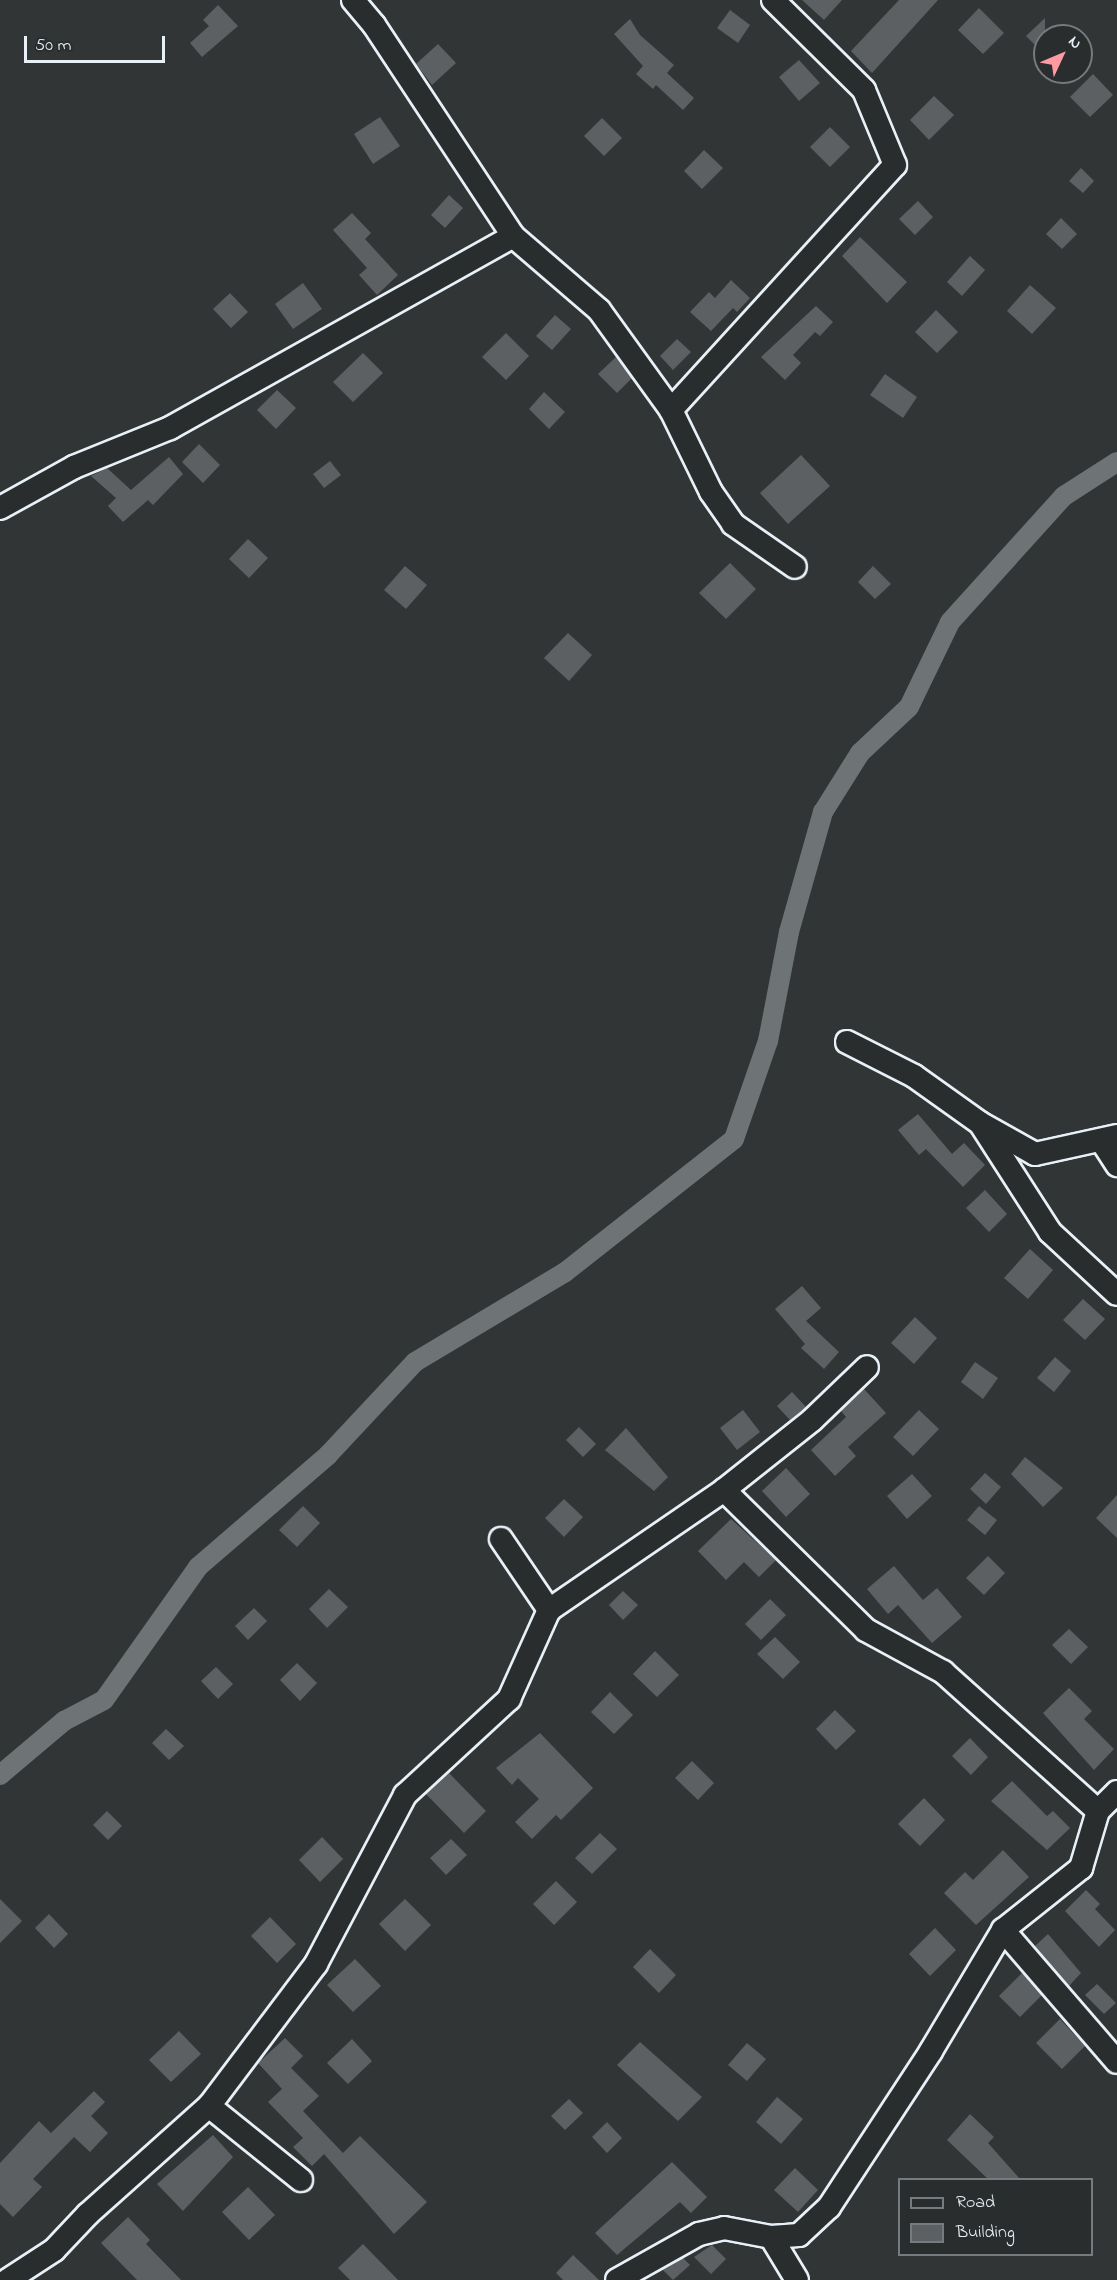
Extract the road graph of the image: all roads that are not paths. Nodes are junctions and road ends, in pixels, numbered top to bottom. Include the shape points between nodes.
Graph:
1 (353, 0) edge
2 (773, 0) edge
3 (513, 236) junction
4 (671, 410) junction
5 (0, 508) edge
6 (795, 567) dead end
7 (847, 1042) dead end
8 (980, 1123) junction
9 (1109, 1138) edge
10 (1117, 1165) edge
11 (1117, 1293) edge
12 (867, 1367) dead end
13 (723, 1490) junction
14 (501, 1539) dead end
15 (549, 1611) junction
16 (1117, 1792) edge
17 (1098, 1811) junction
18 (1003, 1930) junction
19 (1117, 2062) edge
20 (209, 2106) junction
21 (301, 2180) dead end
22 (771, 2237) junction
23 (6, 2273) edge
24 (617, 2280) edge
25 (797, 2280) edge

1 - 3 street via 374,25
2 - 4 street via 864,90 895,165
3 - 4 street via 599,310
3 - 5 street via 170,428 74,467
4 - 6 street via 711,492 733,524
7 - 8 street via 914,1076
8 - 9 street via 1035,1154
8 - 11 street via 1050,1232
9 - 10 street
12 - 13 street via 812,1420
13 - 15 street
13 - 17 street via 866,1630 943,1672
14 - 15 street
15 - 20 street via 509,1699 405,1795 316,1964
16 - 17 street
17 - 18 street via 1081,1868
18 - 19 street
18 - 22 street via 931,2051 829,2207 799,2235
20 - 21 street
20 - 23 street via 88,2214 54,2250
22 - 24 street via 723,2228 699,2234
22 - 25 street

